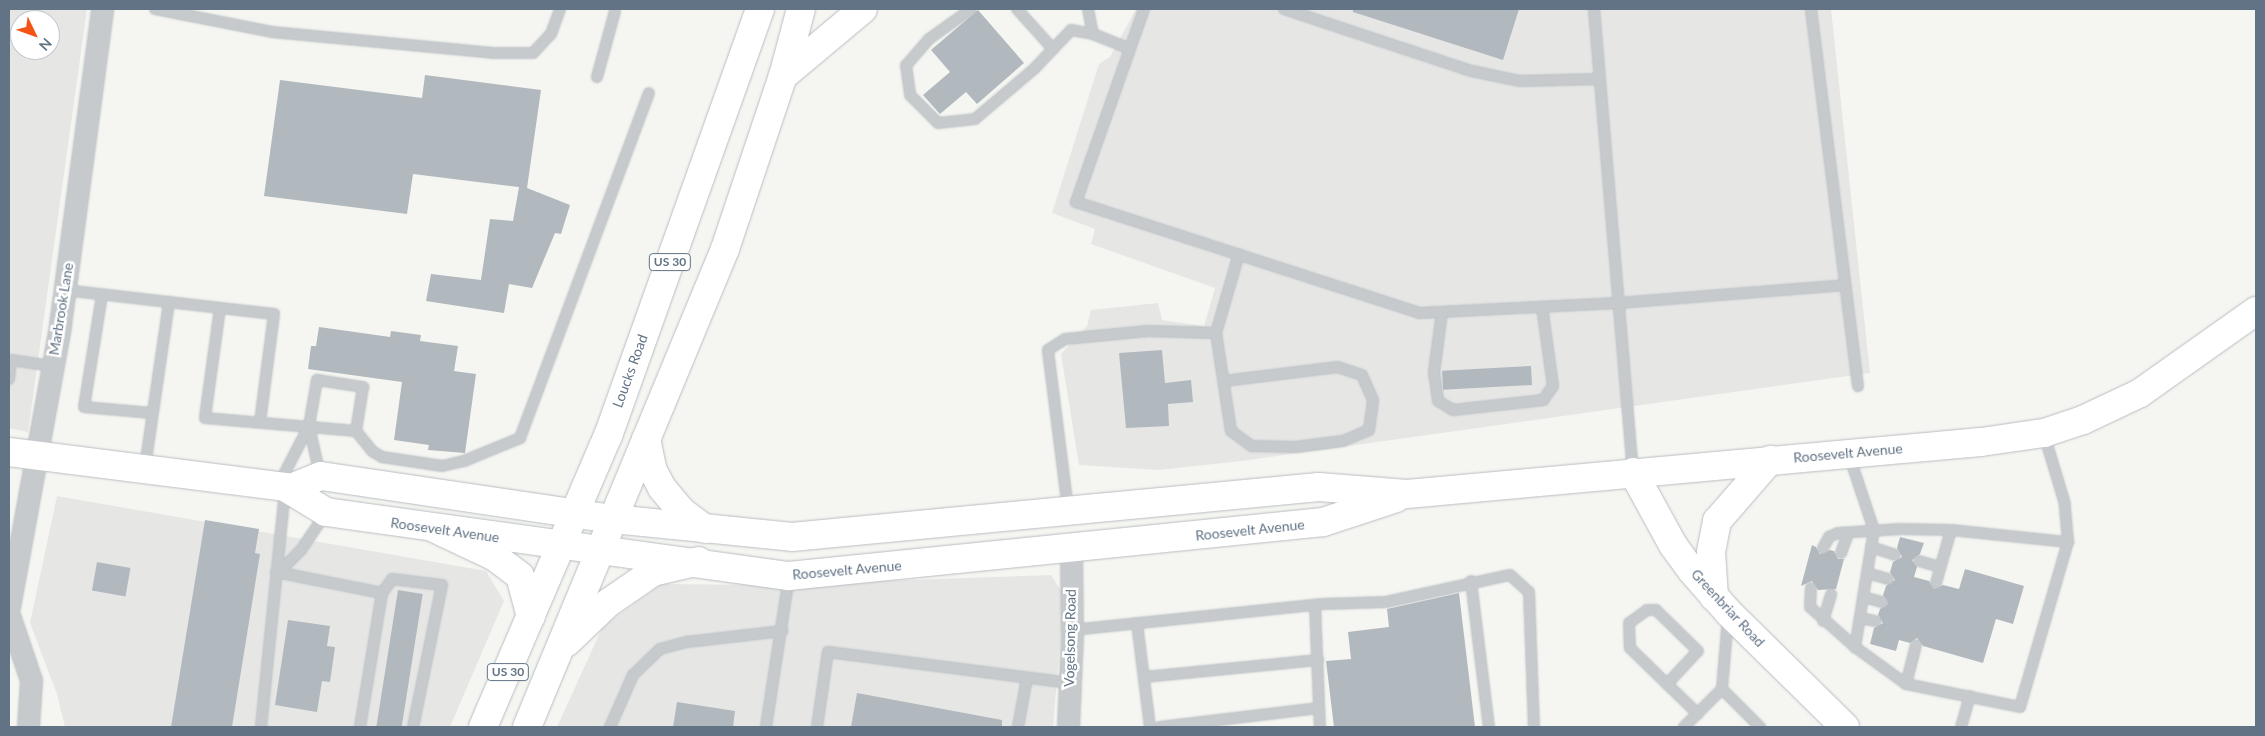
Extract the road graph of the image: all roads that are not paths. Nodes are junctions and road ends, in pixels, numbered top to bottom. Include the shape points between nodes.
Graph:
1 (102, 9) edge
2 (155, 9) edge
3 (560, 9) edge
4 (760, 9) edge
5 (801, 9) edge
6 (863, 9) edge
7 (971, 9) edge
8 (1017, 9) edge
9 (1088, 9) edge
10 (1144, 9) edge
11 (1284, 9) edge
12 (1594, 9) edge
13 (1811, 9) edge
14 (615, 12) dead end
15 (1093, 34) junction
16 (1053, 49) junction
17 (1130, 49) junction
18 (597, 76) dead end
19 (783, 76) junction
20 (1600, 79) junction
21 (649, 93) dead end
22 (1238, 254) junction
23 (1845, 285) junction
24 (65, 290) junction
25 (102, 295) junction
26 (169, 302) junction
27 (1618, 303) junction
28 (1542, 307) junction
29 (220, 308) junction
30 (2256, 311) edge
31 (1442, 312) junction
32 (1216, 333) junction
33 (10, 359) edge
34 (52, 366) junction
35 (9, 379) edge
36 (1224, 381) junction
37 (1858, 386) dead end
38 (152, 413) junction
39 (260, 422) junction
40 (309, 426) junction
41 (356, 431) junction
42 (2044, 433) junction
43 (646, 439) junction
44 (9, 452) edge
45 (1848, 453) junction
46 (38, 455) junction
47 (1770, 460) junction
48 (144, 467) junction
49 (1633, 472) junction
50 (320, 476) junction
51 (285, 487) junction
52 (1284, 490) junction
53 (1407, 494) junction
54 (326, 512) junction
55 (1068, 512) junction
56 (576, 514) junction
57 (613, 519) junction
58 (434, 528) junction
59 (705, 529) junction
60 (1874, 530) junction
61 (1951, 530) junction
62 (1848, 534) junction
63 (2068, 542) junction
64 (562, 546) junction
65 (1871, 547) junction
66 (1823, 548) dead end
67 (1071, 549) junction
68 (600, 552) junction
69 (1842, 553) dead end
70 (1895, 555) dead end
71 (700, 561) junction
72 (1918, 561) dead end
73 (1940, 567) junction
74 (278, 572) junction
75 (1867, 573) junction
76 (789, 576) junction
77 (1888, 579) dead end
78 (1472, 581) junction
79 (1936, 583) dead end
80 (1811, 588) dead end
81 (382, 593) junction
82 (1831, 594) dead end
83 (1863, 597) junction
84 (1882, 602) dead end
85 (1315, 605) junction
86 (1721, 605) junction
87 (9, 607) edge
88 (9, 615) edge
89 (531, 617) junction
90 (1860, 618) junction
91 (1824, 621) junction
92 (1876, 621) dead end
93 (1137, 623) junction
94 (1072, 630) junction
95 (782, 631) junction
96 (1916, 644) dead end
97 (1855, 647) junction
98 (559, 650) junction
99 (1318, 660) junction
100 (1144, 677) junction
101 (1027, 678) junction
102 (1070, 684) junction
103 (1667, 684) junction
104 (1906, 684) junction
105 (1722, 690) junction
106 (1970, 696) junction
107 (1319, 708) junction
108 (1698, 714) junction
109 (28, 727) edge
110 (261, 727) edge
111 (360, 727) edge
112 (413, 727) edge
113 (483, 727) edge
114 (527, 727) edge
115 (610, 727) edge
116 (766, 727) edge
117 (817, 727) edge
118 (1018, 727) edge
119 (1068, 727) edge
120 (1150, 727) edge
121 (1160, 727) edge
122 (1320, 727) edge
123 (1489, 727) edge
124 (1534, 727) edge
125 (1684, 727) edge
126 (1760, 727) edge
127 (1845, 727) edge
128 (1961, 727) edge

1 - 24 street, Marbrook Lane
2 - 3 lane via 272,32 493,53 533,53 551,34
4 - 56 main road, Loucks Road / US 30 via 608,436
5 - 19 main road, US 30
6 - 19 main road
7 - 16 lane via 929,39 906,64 910,95 938,124 975,119
8 - 16 lane
9 - 15 lane
10 - 17 lane
11 - 20 lane via 1472,71 1519,81
12 - 20 lane
13 - 23 lane
14 - 18 lane
15 - 16 lane via 1071,30
15 - 17 lane
17 - 22 lane via 1076,202
19 - 43 main road, US 30 via 725,249
20 - 27 lane
21 - 41 lane via 520,438 464,461 442,466 382,457
22 - 31 lane via 1419,312
22 - 32 lane
23 - 27 lane
23 - 37 lane
24 - 25 lane
24 - 34 street, Marbrook Lane
25 - 26 lane
25 - 38 lane via 84,407
26 - 29 lane
26 - 38 lane
27 - 28 lane
27 - 49 lane
28 - 31 lane
28 - 31 lane via 1553,386 1543,400 1453,410 1438,401 1434,372
29 - 39 lane via 274,314
29 - 39 lane via 205,418
30 - 42 main road, Roosevelt Avenue via 2197,356 2140,393 2083,420
32 - 36 lane
32 - 55 lane via 1148,331 1066,339 1048,350
33 - 34 lane
33 - 35 lane
34 - 46 street, Marbrook Lane
36 - 36 lane via 1231,431 1252,446 1296,447 1343,441 1369,430 1373,400 1362,375 1338,367
38 - 48 lane
39 - 40 lane
40 - 41 lane
40 - 41 lane via 317,380 363,387
40 - 50 lane
40 - 51 lane
42 - 45 main road, Roosevelt Avenue via 1981,442
42 - 63 lane via 2065,504
43 - 57 main road, US 30
43 - 59 main road via 653,471 662,488 681,511
44 - 46 main road, Roosevelt Avenue
45 - 47 main road, Roosevelt Avenue
45 - 60 lane
46 - 48 main road, Roosevelt Avenue
46 - 87 street, Marbrook Lane
47 - 49 main road, Roosevelt Avenue
47 - 86 main road via 1717,521 1711,552
48 - 51 main road, Roosevelt Avenue
49 - 53 main road, Roosevelt Avenue
49 - 86 main road, Greenbriar Road via 1673,545
50 - 51 main road
50 - 56 main road, Roosevelt Avenue
51 - 54 main road, Roosevelt Avenue
51 - 74 lane
52 - 53 main road, Roosevelt Avenue via 1319,487
52 - 55 main road, Roosevelt Avenue
52 - 67 main road via 1246,508 1095,526 1073,537
53 - 67 main road, Roosevelt Avenue via 1323,522
54 - 58 main road, Roosevelt Avenue
54 - 74 lane via 301,550
55 - 59 main road, Roosevelt Avenue via 826,536 792,537
56 - 57 main road, Roosevelt Avenue
56 - 64 main road, Loucks Road / US 30
57 - 59 main road, Roosevelt Avenue
57 - 68 main road, US 30
58 - 64 main road, Roosevelt Avenue
58 - 89 main road via 495,557 520,576
60 - 61 lane
60 - 62 lane
60 - 65 lane
61 - 63 lane
61 - 73 lane
62 - 66 lane via 1829,537
62 - 69 lane
63 - 106 lane via 2020,707
64 - 68 main road, Roosevelt Avenue
64 - 89 main road, Loucks Road / US 30
65 - 70 lane
65 - 75 lane
67 - 76 main road, Roosevelt Avenue
67 - 94 street, Vogelsong Road
68 - 71 main road, Roosevelt Avenue
68 - 98 main road, US 30
71 - 76 main road, Roosevelt Avenue
71 - 98 main road via 653,572 608,603
72 - 73 lane
73 - 79 lane
74 - 81 lane
74 - 110 lane
75 - 77 lane
75 - 83 lane
76 - 95 lane
78 - 85 lane via 1386,602
78 - 123 lane
78 - 124 lane via 1510,575 1529,592
80 - 91 lane via 1810,607
81 - 111 lane
81 - 112 lane via 392,579 442,585
82 - 91 lane
83 - 84 lane
83 - 90 lane
85 - 93 lane
85 - 99 lane
86 - 105 lane
86 - 127 main road, Greenbriar Road
88 - 109 street via 30,680
89 - 113 main road, Loucks Road / US 30
90 - 92 lane
90 - 97 lane
91 - 97 lane
93 - 94 lane
93 - 100 lane
94 - 102 street, Vogelsong Road
95 - 115 lane via 687,642 660,649 633,675
95 - 116 lane
96 - 104 lane
97 - 104 lane
98 - 114 main road, US 30
99 - 100 lane
99 - 107 lane
100 - 120 lane
101 - 102 lane
101 - 117 lane via 828,652
101 - 118 lane
102 - 119 street, Vogelsong Road
103 - 103 lane via 1630,648 1628,623 1647,610 1656,610 1698,651
103 - 108 lane
104 - 106 lane
105 - 108 lane
105 - 126 lane
106 - 128 lane
107 - 121 lane
107 - 122 lane
108 - 125 lane

